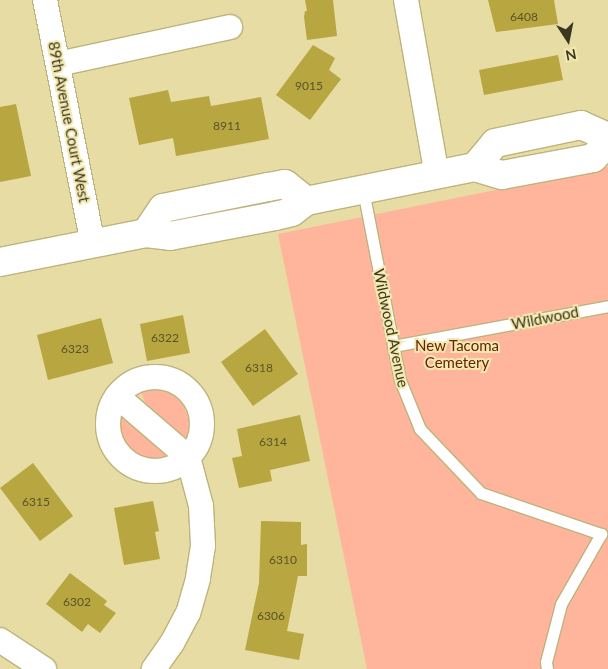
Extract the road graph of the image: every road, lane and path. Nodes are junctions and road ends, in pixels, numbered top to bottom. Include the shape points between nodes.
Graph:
1 (45, 0) edge
2 (406, 0) edge
3 (230, 28) dead end
4 (58, 64) junction
5 (608, 137) edge
6 (608, 143) edge
7 (475, 167) junction
8 (437, 175) junction
9 (363, 190) junction
10 (93, 244) junction
11 (0, 262) edge
12 (608, 306) edge
13 (393, 346) junction
14 (118, 396) junction
15 (188, 457) junction
16 (604, 534) edge
17 (0, 640) edge
18 (44, 669) edge
19 (154, 669) edge
20 (547, 669) edge

1 - 4 street, 89th Avenue Court West
2 - 8 street
3 - 4 street
4 - 10 street, 89th Avenue Court West
5 - 7 street via 581,125 495,143
6 - 7 street via 593,158 502,175
7 - 8 street
8 - 9 street
9 - 10 street via 306,201 292,212 256,220 170,236 146,233
9 - 13 lane, Wildwood Avenue
10 - 11 street
12 - 13 lane, Wildwood
13 - 16 lane, Wildwood Avenue via 400,380 420,429 481,493
14 - 15 street
14 - 15 street via 110,410 108,425 110,441 124,459 145,470 161,471
14 - 15 street via 129,385 158,377 186,389 196,400 202,430
15 - 19 street via 201,506 203,546 198,579 188,613
16 - 20 lane via 561,604
17 - 18 street

